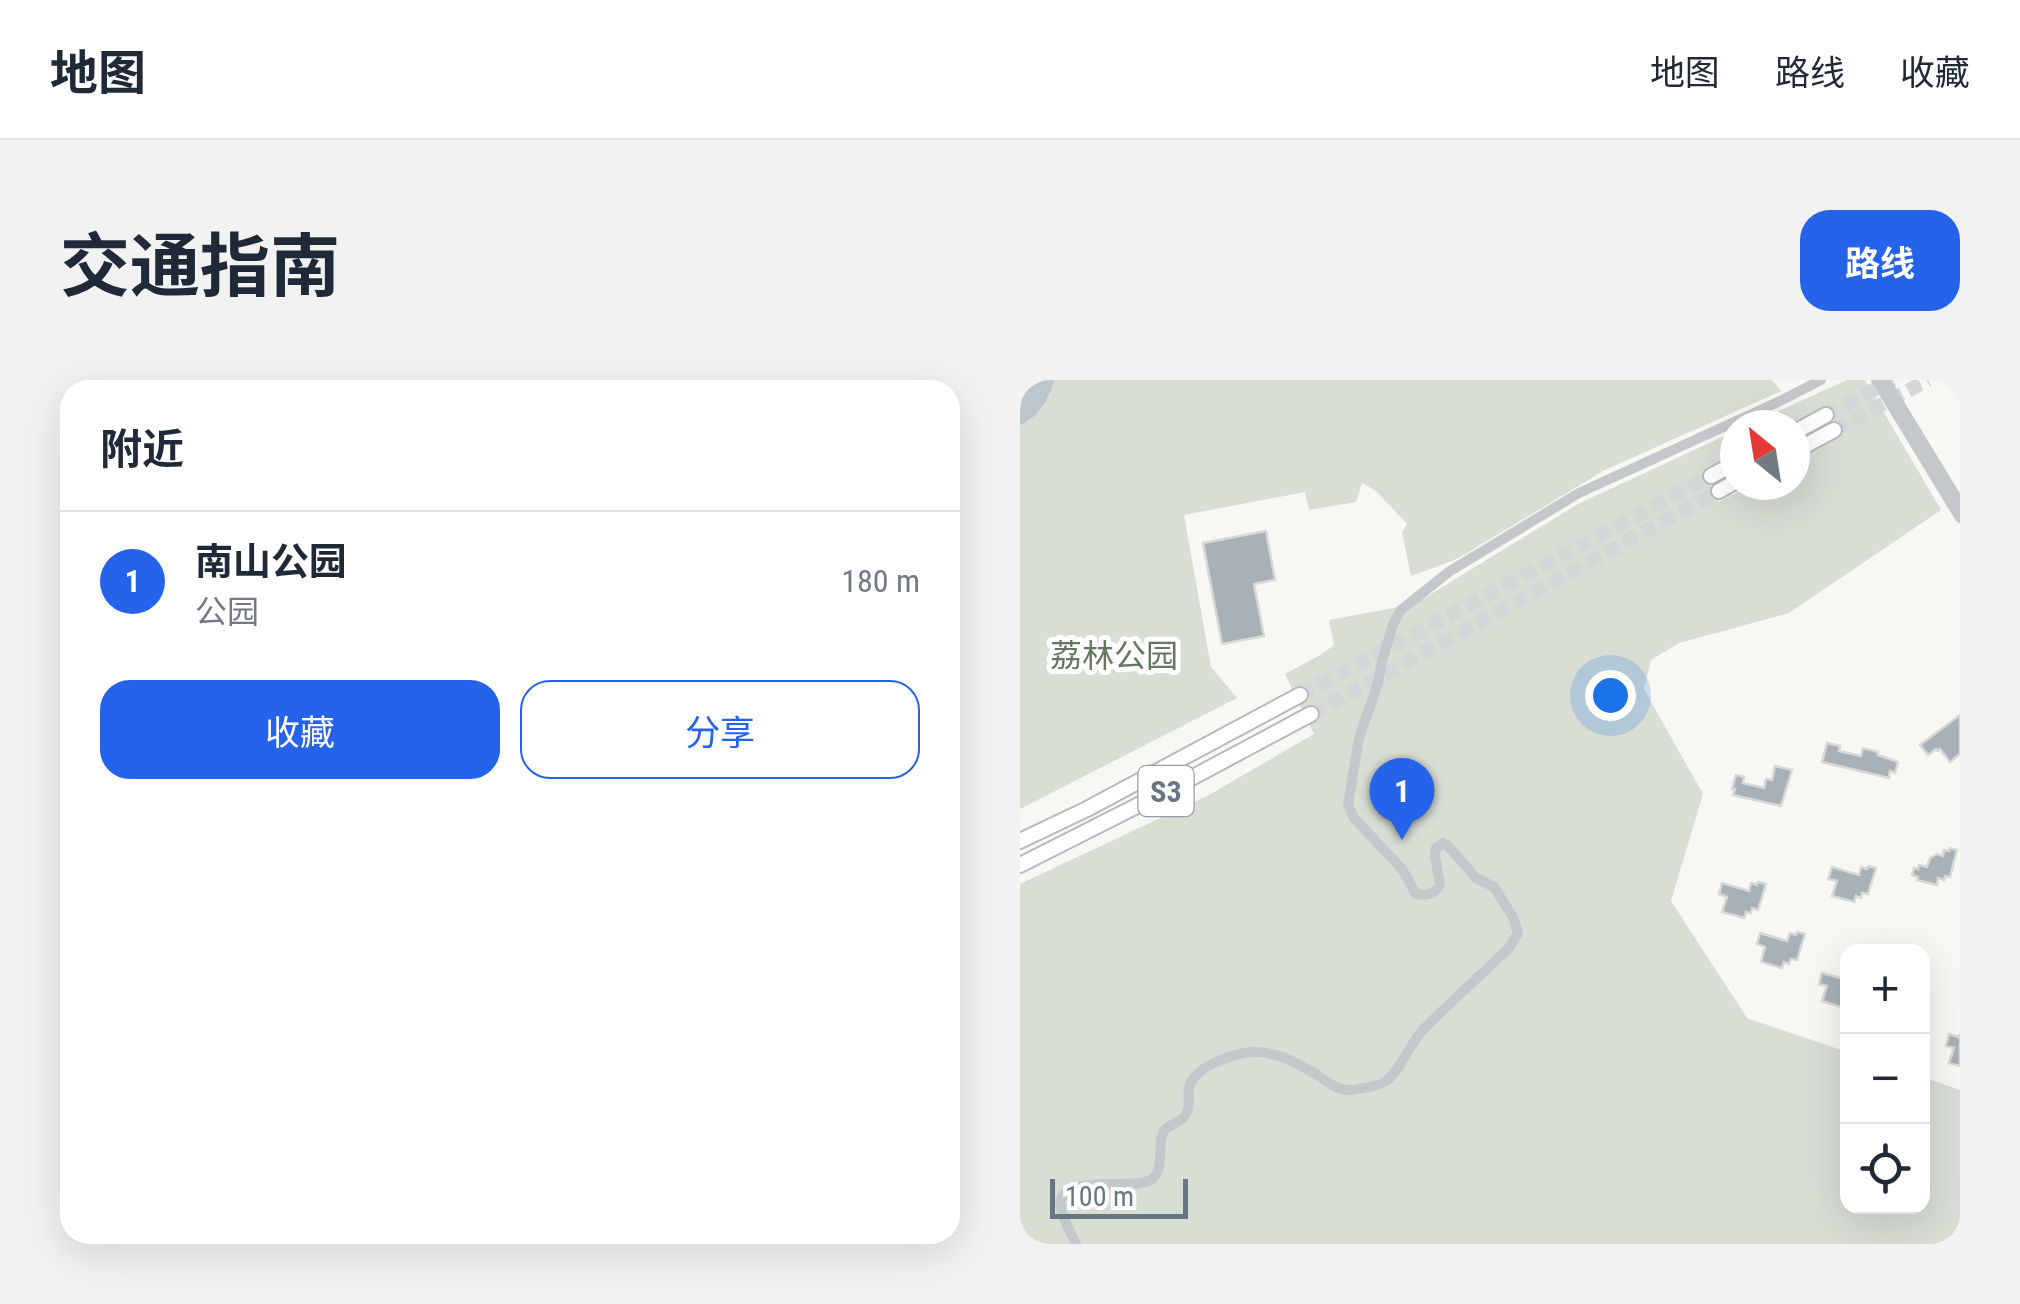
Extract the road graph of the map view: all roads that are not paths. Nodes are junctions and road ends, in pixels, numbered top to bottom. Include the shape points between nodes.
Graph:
1 (1820, 380) edge
2 (1876, 380) edge
3 (1885, 380) edge
4 (1826, 416) tunnel mouth
5 (1810, 424) edge
6 (1834, 430) tunnel mouth
7 (1810, 443) edge
8 (1720, 472) edge
9 (1711, 476) tunnel mouth
10 (1960, 503) edge
11 (1960, 518) edge
12 (1300, 695) tunnel mouth
13 (1311, 714) tunnel mouth
14 (1020, 841) edge
15 (1020, 866) edge
16 (1076, 1244) edge

1 - 16 street via 1579,493 1450,571 1401,610 1359,738 1348,805 1416,894 1440,885 1434,856 1443,844 1494,887 1518,933 1421,1032 1386,1082 1348,1091 1292,1060 1254,1052 1210,1065 1193,1077 1186,1114 1165,1129 1154,1178 1092,1183 1061,1200
2 - 11 street
3 - 10 street
4 - 5 highway
6 - 7 highway
8 - 9 highway
12 - 14 highway, S3
13 - 15 highway, S3

